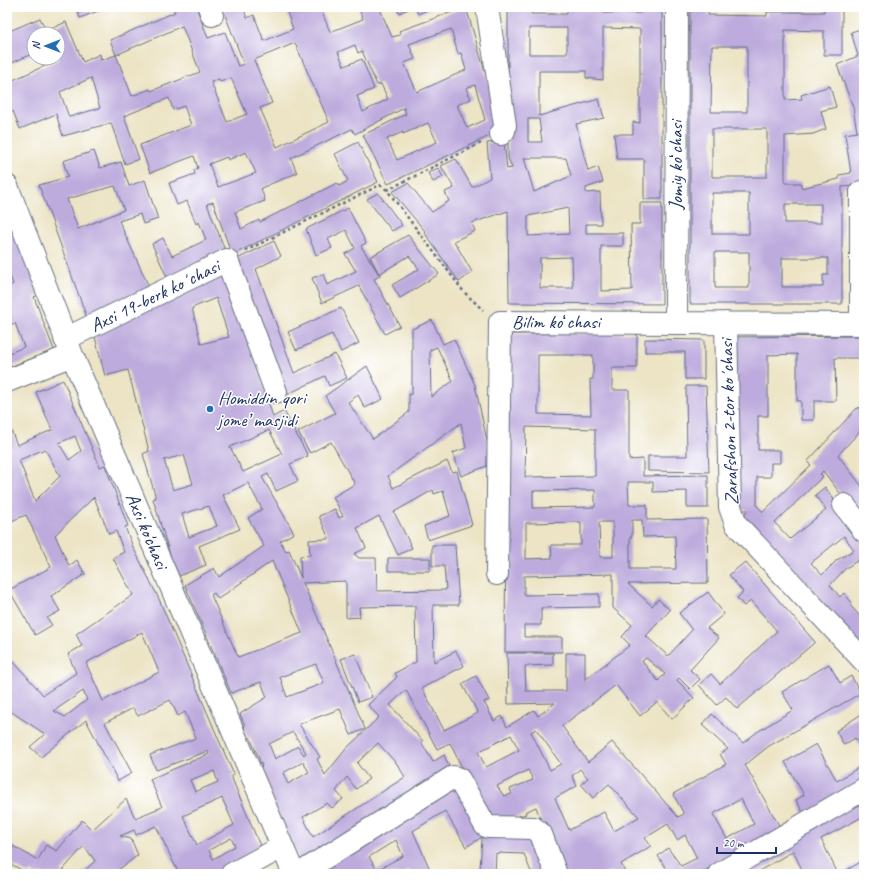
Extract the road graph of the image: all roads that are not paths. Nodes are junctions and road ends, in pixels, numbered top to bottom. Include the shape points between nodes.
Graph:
1 (486, 7) edge
2 (677, 7) edge
3 (501, 134) road end
4 (7, 186) edge
5 (861, 192) dead end
6 (676, 323) junction
7 (726, 323) junction
8 (862, 324) edge
9 (68, 347) junction
10 (7, 381) edge
11 (276, 392) dead end
12 (844, 505) dead end
13 (864, 531) edge
14 (497, 574) dead end
15 (864, 661) edge
16 (864, 789) edge
17 (282, 847) junction
18 (232, 874) edge
19 (294, 874) edge
20 (299, 874) edge
21 (556, 874) edge
22 (719, 874) edge

1 - 3 street via 505,125
2 - 6 street, Jomiy koʻchasi
4 - 9 street, Axsi ko'chasi
5 - 8 street
6 - 7 street, Bilim koʻchasi
6 - 14 street, Bilim koʻchasi via 500,322
7 - 8 street, Bilim koʻchasi
7 - 15 street, Zarafshon 2-tor koʼchasi via 730,508 736,524
9 - 10 street, Аxsi 19-berk koʼchasi
9 - 11 street, Аxsi 19-berk koʼchasi via 226,260
9 - 17 street, Axsi ko'chasi
12 - 13 street
16 - 22 street
17 - 18 street
17 - 19 street, Axsi ko'chasi
20 - 21 street via 453,777 460,779 488,827 538,830 542,834

